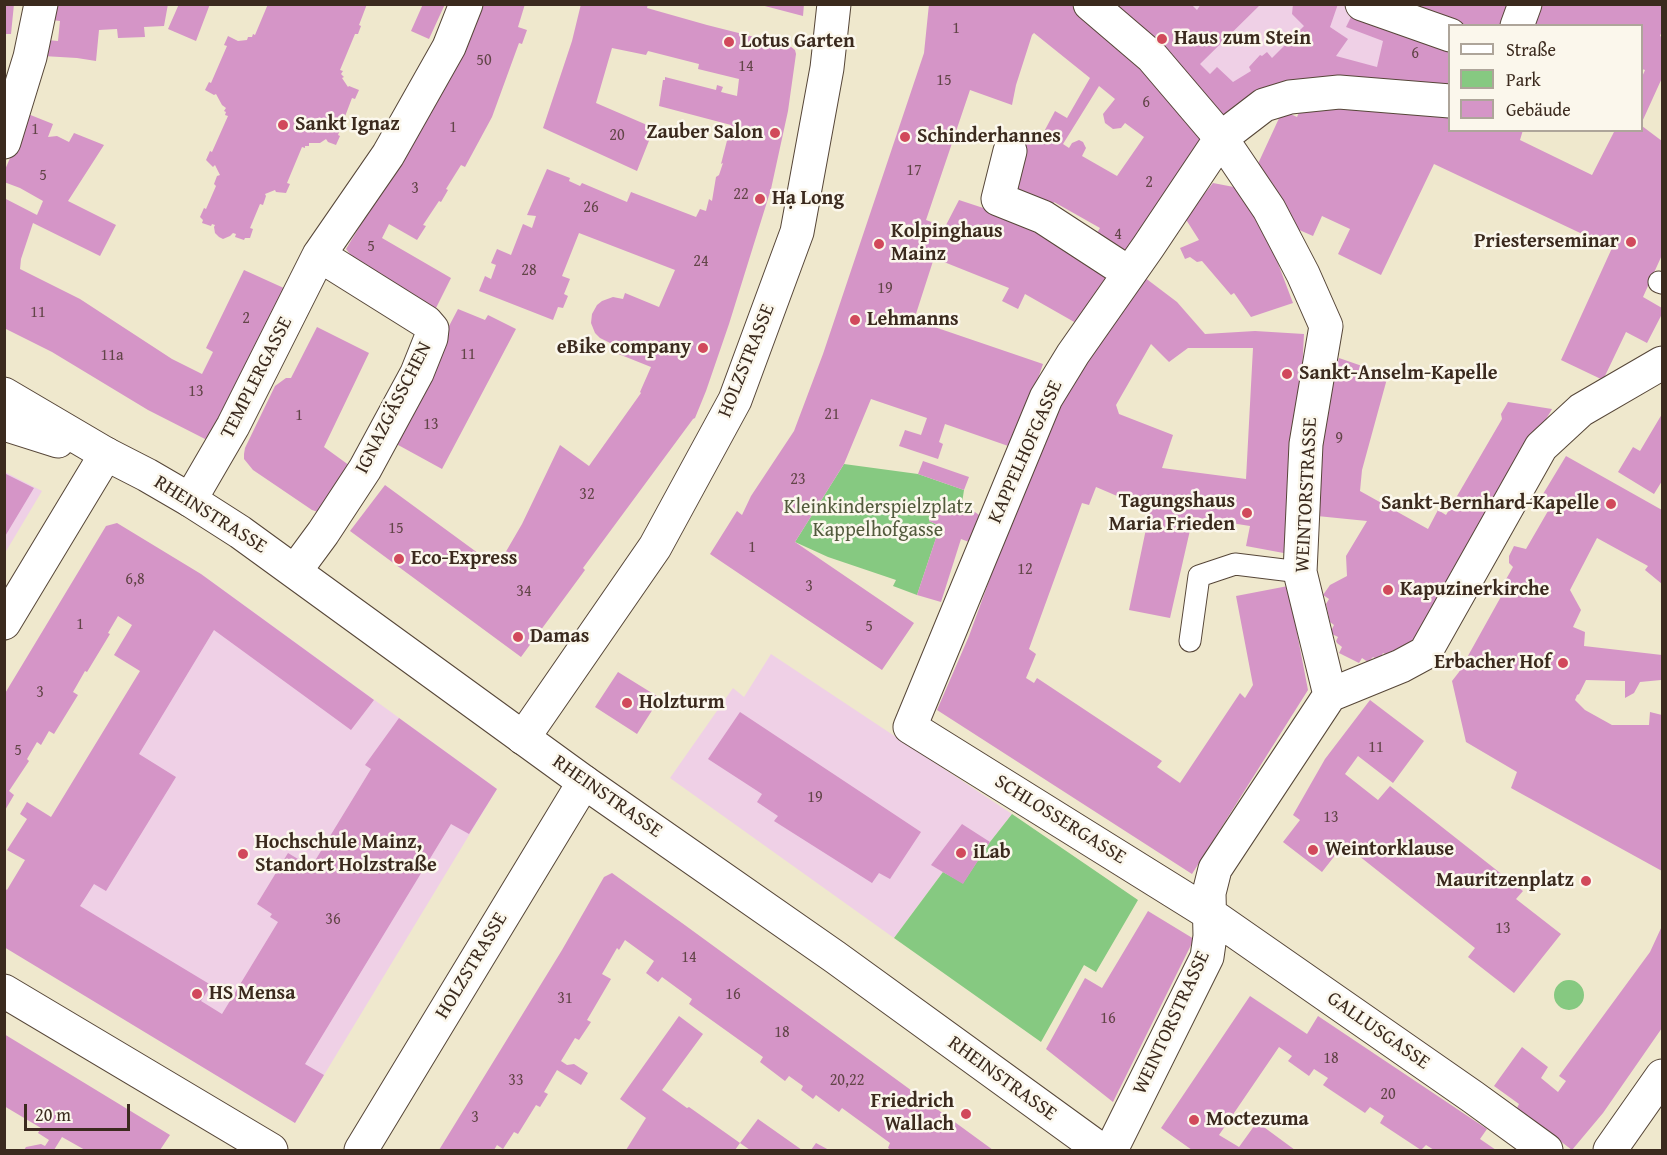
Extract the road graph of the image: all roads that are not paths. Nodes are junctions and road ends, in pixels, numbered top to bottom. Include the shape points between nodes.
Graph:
1 (41, 4) edge
2 (466, 4) edge
3 (834, 4) edge
4 (1090, 4) edge
5 (1362, 4) edge
6 (1525, 4) edge
7 (1518, 24) edge
8 (1448, 35) edge
9 (1448, 101) edge
10 (1221, 138) junction
11 (4, 142) edge
12 (1010, 151) dead end
13 (320, 255) junction
14 (1129, 273) junction
15 (1662, 363) edge
16 (4, 394) edge
17 (4, 424) edge
18 (106, 454) junction
19 (190, 500) junction
20 (295, 571) junction
21 (1300, 572) junction
22 (4, 622) edge
23 (1190, 641) dead end
24 (1330, 695) junction
25 (910, 727) joint
26 (523, 738) junction
27 (584, 782) junction
28 (1210, 914) junction
29 (4, 991) edge
30 (1662, 1076) edge
31 (271, 1150) edge
32 (361, 1150) edge
33 (1101, 1150) edge
34 (1111, 1150) edge
35 (1546, 1150) edge
36 (1610, 1150) edge

1 - 11 street via 30,57
2 - 13 street via 450,46 388,155
3 - 26 street, HOLZSTRASSE via 827,68 797,232 735,400 655,547
4 - 10 street, WEINTORSTRASSE via 1152,57
5 - 8 street
6 - 7 street
9 - 10 street, KAPPELHOFGASSE via 1338,92 1290,97 1264,105
10 - 14 street, KAPPELHOFGASSE
10 - 21 street, WEINTORSTRASSE via 1269,209 1326,326 1306,444
12 - 14 street via 998,199 1043,217
13 - 19 street, TEMPLERGASSE via 233,426
13 - 20 street, IGNAZGÄSSCHEN via 432,329 417,373 365,469
14 - 25 street, KAPPELHOFGASSE via 1046,398
15 - 24 street via 1581,410 1541,447 1425,653
16 - 18 street, RHEINSTRASSE
17 - 18 street, RHEINSTRASSE
18 - 19 street, RHEINSTRASSE
18 - 22 street
19 - 20 street, RHEINSTRASSE
20 - 26 street, RHEINSTRASSE
21 - 23 lane via 1235,564 1198,576
21 - 24 street, WEINTORSTRASSE
24 - 28 street, WEINTORSTRASSE via 1215,868 1209,893
25 - 28 street, SCHLOSSERGASSE
26 - 27 street, RHEINSTRASSE
27 - 32 street, HOLZSTRASSE
27 - 33 street, RHEINSTRASSE
28 - 34 street, WEINTORSTRASSE via 1207,957
28 - 35 street, GALLUSGASSE
29 - 31 street
30 - 36 street

